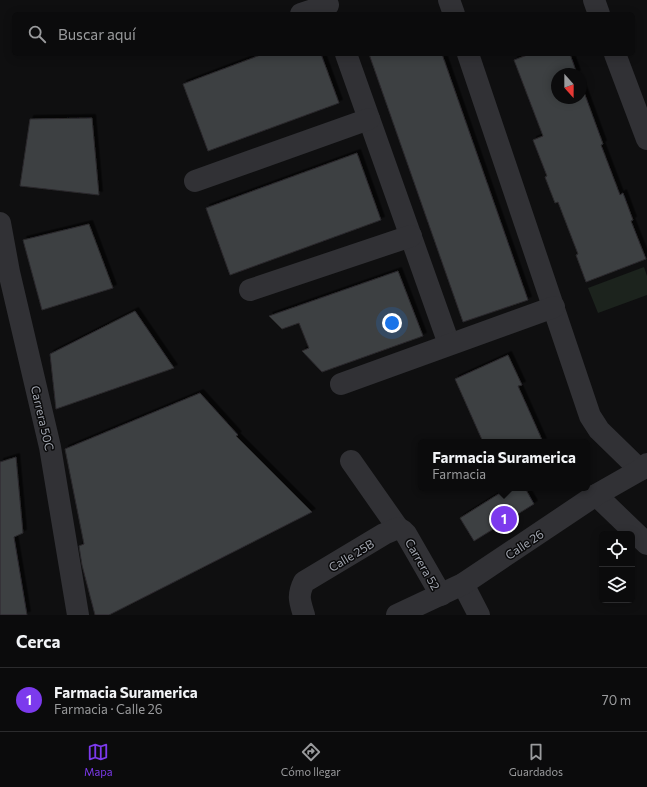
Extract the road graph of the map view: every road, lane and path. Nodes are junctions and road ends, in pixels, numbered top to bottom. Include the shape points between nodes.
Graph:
1 (449, 0) edge
2 (329, 6) edge
3 (308, 12) edge
4 (453, 12) edge
5 (347, 56) edge
6 (469, 56) edge
7 (616, 56) edge
8 (369, 119) junction
9 (647, 139) edge
10 (195, 181) dead end
11 (0, 223) edge
12 (411, 236) junction
13 (250, 290) dead end
14 (554, 307) junction
15 (449, 344) junction
16 (341, 384) dead end
17 (351, 461) dead end
18 (644, 467) edge
19 (596, 495) junction
20 (402, 531) junction
21 (647, 544) edge
22 (463, 584) junction
23 (441, 594) junction
24 (78, 615) edge
25 (304, 615) edge
26 (397, 615) edge
27 (479, 615) edge

1 - 4 street
2 - 3 street
5 - 8 street
6 - 14 street
7 - 9 street
8 - 10 street
8 - 12 street
11 - 24 street, Carrera 50C via 50,447
12 - 13 street
12 - 15 street
14 - 15 street
14 - 18 street via 590,416 599,430
15 - 16 street
17 - 20 street, Carrera 52
18 - 19 street, Calle 26
19 - 21 street
19 - 22 street, Calle 26
20 - 23 street, Carrera 52
20 - 25 street, Calle 25B via 384,534 304,582 300,591
22 - 23 street, Calle 26
22 - 27 street
23 - 26 street, Calle 26

